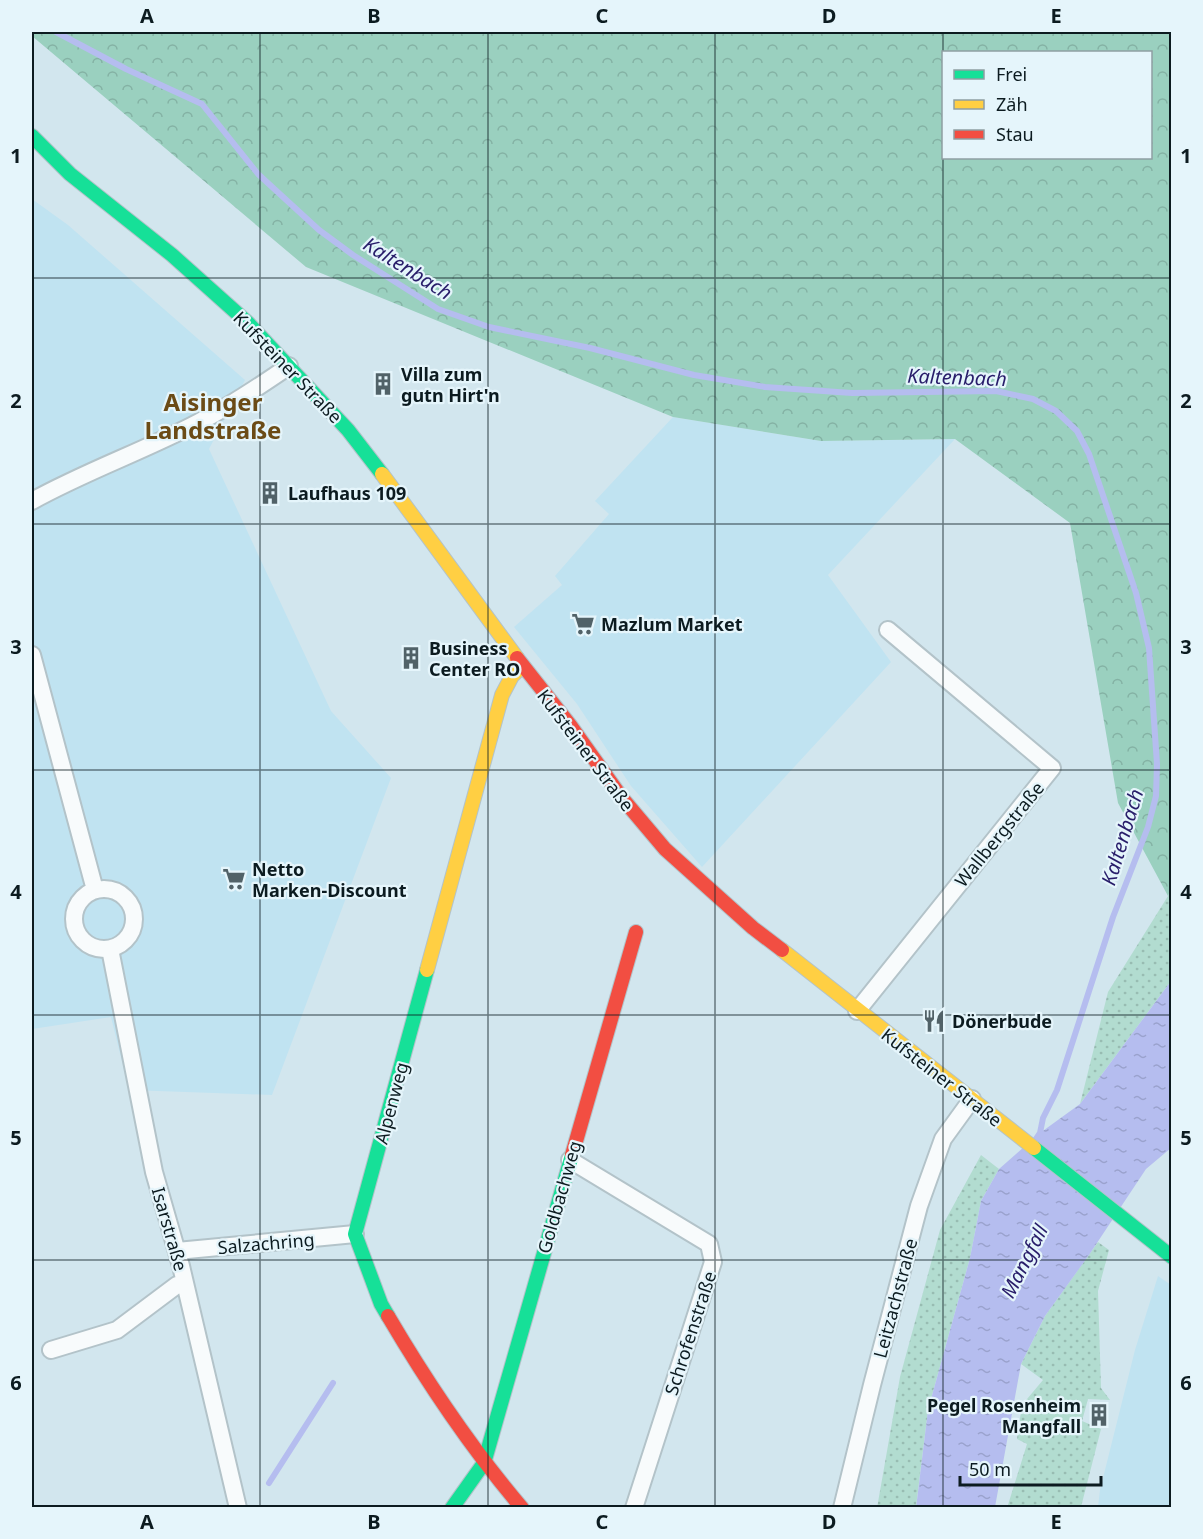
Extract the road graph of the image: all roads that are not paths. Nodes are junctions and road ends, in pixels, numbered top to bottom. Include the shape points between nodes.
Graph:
1 (32, 136) edge
2 (32, 156) edge
3 (70, 174) junction
4 (289, 366) junction
5 (32, 501) edge
6 (888, 630) dead end
7 (32, 655) edge
8 (522, 666) junction
9 (95, 890) junction
10 (636, 932) dead end
11 (110, 949) junction
12 (857, 1011) junction
13 (972, 1099) junction
14 (570, 1160) junction
15 (355, 1234) junction
16 (177, 1251) junction
17 (1172, 1257) edge
18 (185, 1283) junction
19 (51, 1350) dead end
20 (484, 1463) junction
21 (238, 1508) edge
22 (452, 1508) edge
23 (522, 1508) edge
24 (634, 1508) edge
25 (842, 1508) edge

1 - 3 main road, Kufsteiner Straße
2 - 3 main road, Kufsteiner Straße
3 - 4 main road, Kufsteiner Straße via 210,288
4 - 5 street via 199,422
4 - 8 main road, Kufsteiner Straße via 348,430
6 - 12 street, Wallbergstraße via 1052,768
7 - 9 street
8 - 12 main road, Kufsteiner Straße via 665,849 753,928
8 - 15 main road, Alpenweg via 502,695
9 - 11 street via 79,902 73,922 81,940 100,950
9 - 11 street via 115,890 130,902 134,911 135,921 127,939
10 - 14 main road, Goldbachweg
11 - 16 street, Isarstraße via 154,1172
12 - 13 main road, Kufsteiner Straße
13 - 17 main road, Kufsteiner Straße
13 - 25 street, Leitzachstraße via 943,1139 919,1206
14 - 20 main road, Goldbachweg
14 - 24 street, Schrofenstraße via 709,1244 713,1262
15 - 16 street, Salzachring
15 - 20 main road via 381,1304 420,1371
16 - 18 street, Isarstraße
18 - 19 street via 117,1330
18 - 21 street, Isarstraße
20 - 22 main road, Goldbachweg
20 - 23 main road

